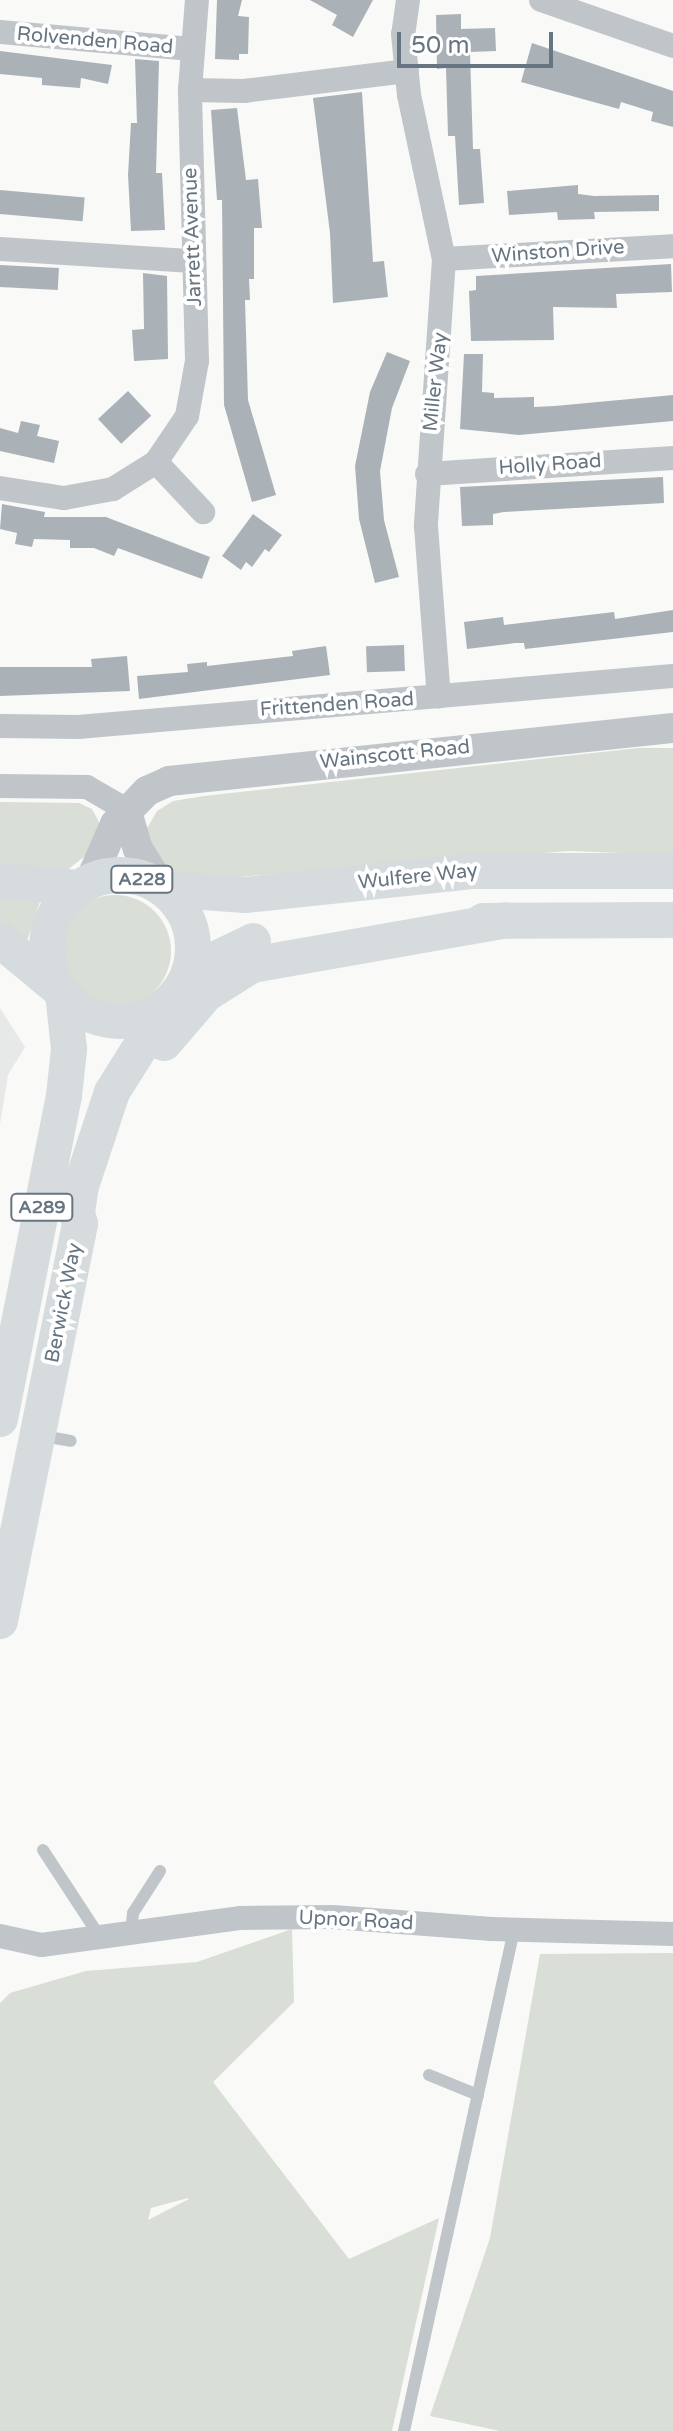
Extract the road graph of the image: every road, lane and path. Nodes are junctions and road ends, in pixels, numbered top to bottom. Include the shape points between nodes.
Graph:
1 (197, 0) edge
2 (408, 0) edge
3 (541, 0) edge
4 (0, 32) edge
5 (673, 46) edge
6 (191, 49) junction
7 (407, 71) junction
8 (190, 90) junction
9 (673, 246) edge
10 (0, 249) edge
11 (444, 259) junction
12 (193, 261) junction
13 (673, 458) edge
14 (156, 462) junction
15 (427, 474) junction
16 (0, 488) edge
17 (203, 512) dead end
18 (673, 676) edge
19 (439, 697) junction
20 (0, 726) edge
21 (673, 728) edge
22 (0, 786) edge
23 (129, 813) junction
24 (673, 871) edge
25 (0, 881) edge
26 (84, 884) junction
27 (163, 889) junction
28 (506, 920) junction
29 (673, 920) edge
30 (0, 940) edge
31 (189, 972) junction
32 (61, 991) junction
33 (168, 1003) junction
34 (80, 1224) junction
35 (0, 1419) edge
36 (0, 1621) edge
37 (43, 1850) dead end
38 (160, 1871) dead end
39 (514, 1930) junction
40 (131, 1932) junction
41 (673, 1934) edge
42 (0, 1936) edge
43 (100, 1937) junction
44 (41, 1945) junction
45 (0, 1954) edge
46 (429, 2075) dead end
47 (478, 2095) junction
48 (404, 2431) edge

1 - 6 street, Jarrett Avenue
2 - 7 street, Miller Way via 403,34
3 - 5 street
4 - 6 street, Rolvenden Road
6 - 8 street, Jarrett Avenue
7 - 8 street via 244,91
7 - 11 street, Miller Way
8 - 12 street, Jarrett Avenue
9 - 11 street, Winston Drive
10 - 12 street
11 - 15 street, Miller Way via 440,371
12 - 14 street, Jarrett Avenue via 197,380 187,416
13 - 15 street, Holly Road
14 - 16 street, Jarrett Avenue via 124,484 83,497
14 - 17 street
15 - 19 street, Miller Way
18 - 19 street, Frittenden Road
19 - 20 street, Frittenden Road via 78,727
21 - 23 street, Wainscott Road via 185,778 157,785
22 - 23 street via 87,787
23 - 26 street, Wainscott Road via 115,824
23 - 27 street via 138,849
24 - 27 main road, Wulfere Way via 472,871 245,895
25 - 26 main road, A228
26 - 27 main road, A228 via 124,875
26 - 32 main road via 56,912 47,937 48,964
27 - 31 main road, A228 via 188,923 193,947
28 - 29 main road, A289
28 - 31 main road, A289 via 271,936 240,945
28 - 34 main road, A289 via 285,956 223,981 173,1030 128,1100
30 - 32 main road
31 - 33 main road
32 - 33 main road via 82,1010 114,1020 147,1016
32 - 35 main road, Berwick Way / A289 via 69,1049 64,1096
33 - 34 main road, Berwick Way / A289 via 112,1092 81,1186
34 - 36 main road, Berwick Way / A289 via 54,1438
37 - 43 lane
38 - 40 lane via 133,1913
39 - 40 street, Upnor Road via 333,1917 241,1918
39 - 41 street, Upnor Road
39 - 47 lane
40 - 43 street, Upnor Road
42 - 44 street
43 - 44 street, Upnor Road
44 - 45 street via 31,1952
46 - 47 lane
47 - 48 lane

